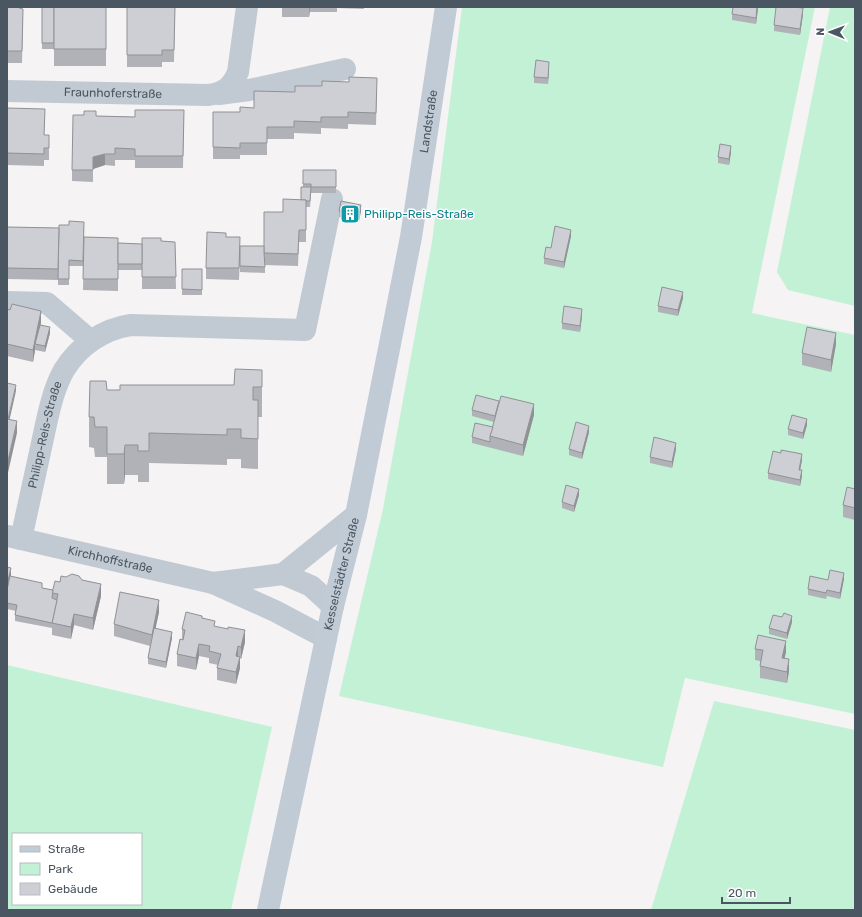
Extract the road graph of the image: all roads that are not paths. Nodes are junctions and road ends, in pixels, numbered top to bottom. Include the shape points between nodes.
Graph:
1 (247, 7) edge
2 (446, 7) edge
3 (345, 69) dead end
4 (7, 91) edge
5 (219, 94) junction
6 (332, 199) dead end
7 (411, 237) joint
8 (7, 302) edge
9 (91, 341) junction
10 (356, 515) junction
11 (14, 538) edge
12 (283, 574) junction
13 (213, 583) junction
14 (333, 606) junction
15 (326, 638) junction
16 (268, 910) edge

1 - 5 street via 238,72 234,82
2 - 7 main road, Landstraße
3 - 5 street, Fraunhoferstraße
4 - 5 street, Fraunhoferstraße
6 - 9 street, Philipp-Reis-Straße via 305,330 131,325 105,333
7 - 10 main road, Kesselstädter Straße
8 - 9 street via 47,303
9 - 11 street, Philipp-Reis-Straße via 75,354 64,371 55,394
10 - 12 street
10 - 14 main road, Kesselstädter Straße
11 - 13 street, Kirchhoffstraße
12 - 13 street, Kirchhoffstraße
12 - 14 street via 311,586
13 - 15 street, Kirchhoffstraße
14 - 15 main road, Kesselstädter Straße
15 - 16 main road, Kesselstädter Straße

